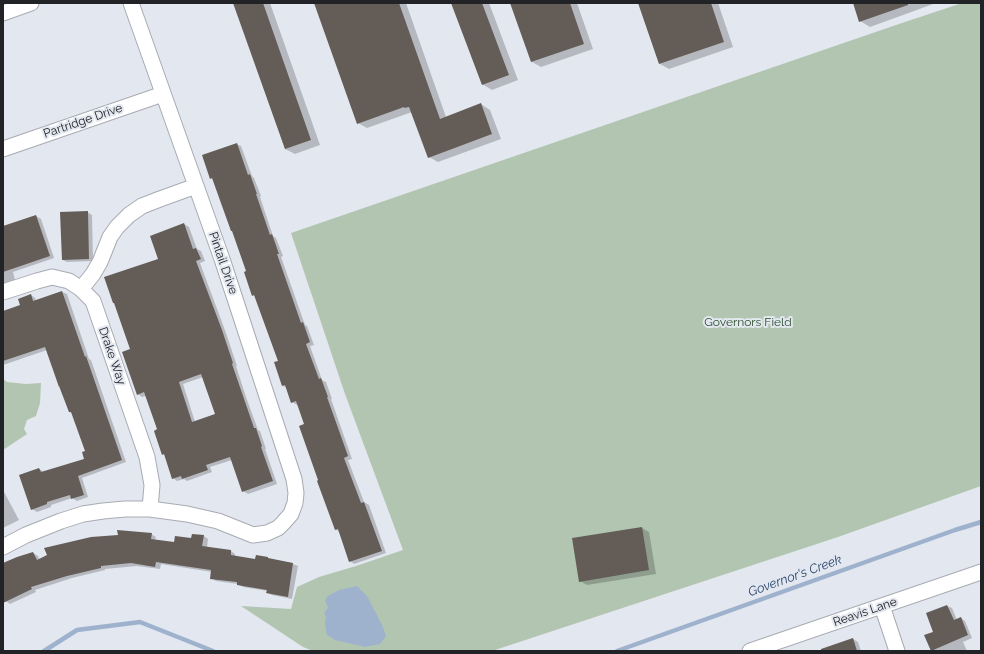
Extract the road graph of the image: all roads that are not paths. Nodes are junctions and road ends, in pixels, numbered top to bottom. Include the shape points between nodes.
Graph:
1 (31, 3) edge
2 (131, 3) edge
3 (3, 13) edge
4 (164, 94) junction
5 (3, 149) edge
6 (196, 186) junction
7 (81, 289) junction
8 (3, 292) edge
9 (150, 508) junction
10 (3, 547) edge
11 (981, 572) edge
12 (882, 606) junction
13 (750, 651) edge
14 (897, 651) edge

1 - 3 street
2 - 4 street, Pintail Drive
4 - 5 street, Partridge Drive
4 - 6 street, Pintail Drive
6 - 7 street via 142,206 129,215 110,237 100,262
6 - 9 street, Pintail Drive via 294,479 295,503 291,514 278,528 253,535 218,521
7 - 8 street, Drake Way via 69,281 52,277
7 - 9 street, Drake Way via 93,301 147,457 152,485
9 - 10 street via 83,514 26,535
11 - 12 street, Reavis Lane
12 - 13 street, Reavis Lane
12 - 14 street

